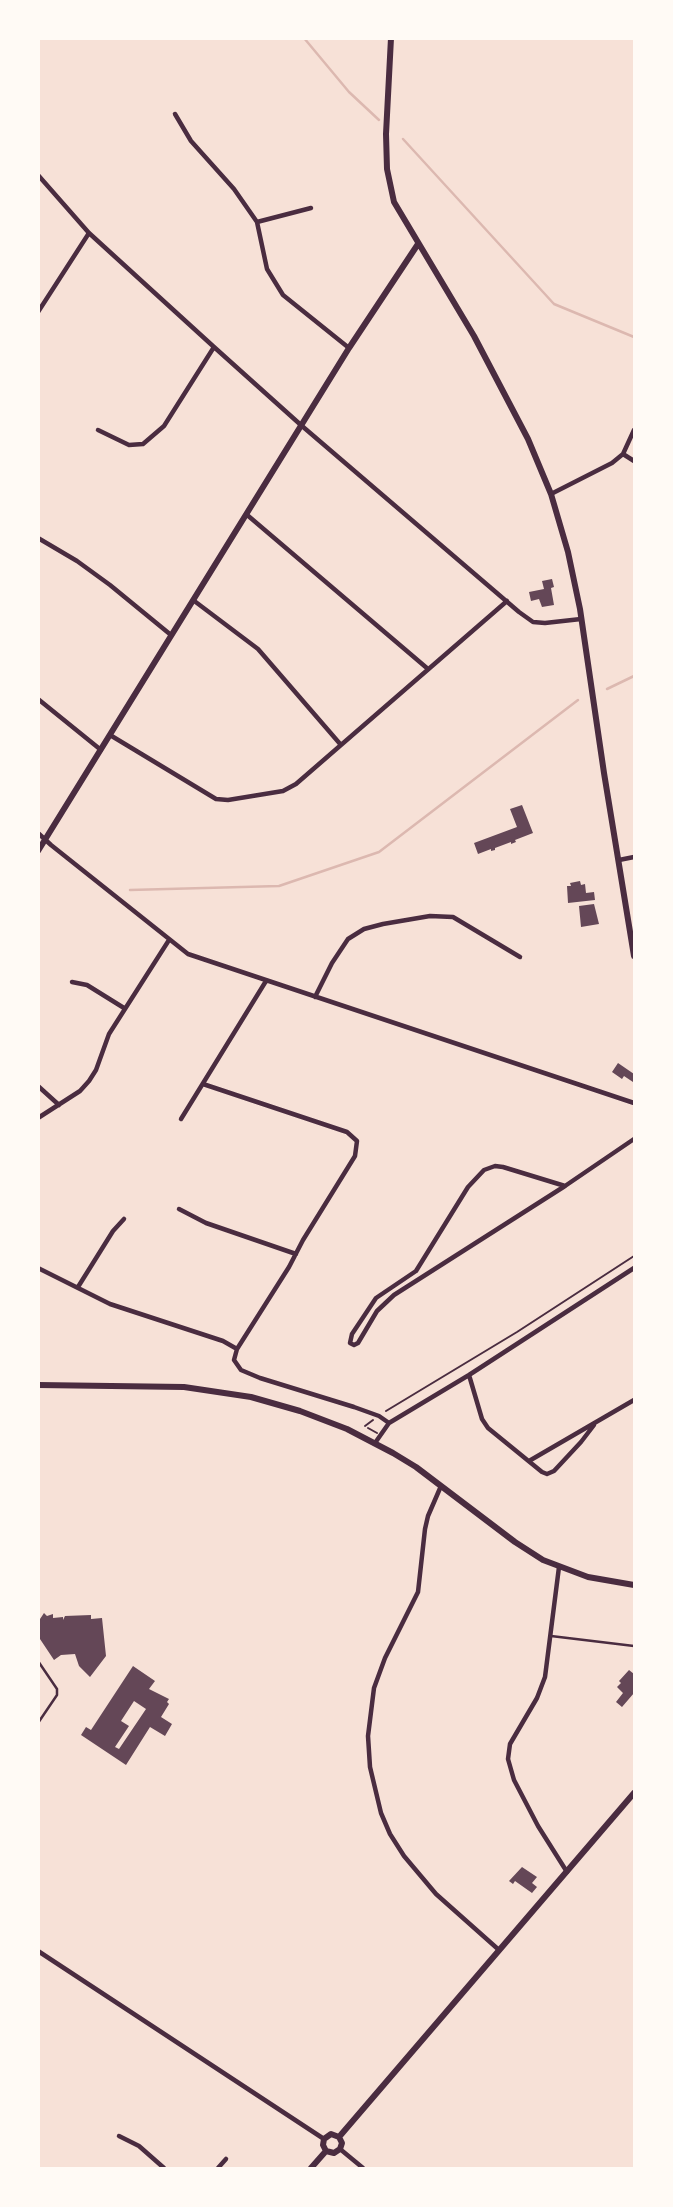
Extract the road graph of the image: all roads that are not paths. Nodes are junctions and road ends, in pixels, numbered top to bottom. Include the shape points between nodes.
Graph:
1 (391, 38) edge
2 (175, 114) dead end
3 (38, 175) edge
4 (312, 208) dead end
5 (257, 222) junction
6 (89, 233) junction
7 (418, 244) junction
8 (38, 312) edge
9 (214, 347) junction
10 (349, 348) junction
11 (302, 426) junction
12 (98, 430) dead end
13 (635, 430) edge
14 (623, 454) junction
15 (635, 461) edge
16 (551, 494) junction
17 (246, 514) junction
18 (38, 538) edge
19 (193, 600) junction
20 (506, 601) junction
21 (581, 619) junction
22 (172, 635) junction
23 (428, 669) junction
24 (38, 699) edge
25 (110, 735) junction
26 (341, 745) junction
27 (101, 750) junction
28 (38, 833) edge
29 (46, 840) junction
30 (38, 851) edge
31 (635, 857) edge
32 (619, 860) junction
33 (169, 940) junction
34 (635, 956) edge
35 (520, 957) dead end
36 (266, 981) junction
37 (72, 982) dead end
38 (314, 997) junction
39 (124, 1008) junction
40 (203, 1084) junction
41 (38, 1086) edge
42 (635, 1102) edge
43 (59, 1105) junction
44 (38, 1118) edge
45 (181, 1119) dead end
46 (635, 1139) edge
47 (565, 1186) junction
48 (179, 1209) dead end
49 (124, 1219) dead end
50 (296, 1254) junction
51 (38, 1268) edge
52 (635, 1268) edge
53 (416, 1271) junction
54 (421, 1278) junction
55 (78, 1287) junction
56 (389, 1289) junction
57 (394, 1295) junction
58 (364, 1315) junction
59 (372, 1319) junction
60 (237, 1349) junction
61 (469, 1374) junction
62 (38, 1385) edge
63 (635, 1400) edge
64 (389, 1423) junction
65 (594, 1425) junction
66 (375, 1443) junction
67 (529, 1461) junction
68 (440, 1486) junction
69 (559, 1567) junction
70 (635, 1585) edge
71 (551, 1636) junction
72 (635, 1646) edge
73 (38, 1661) edge
74 (38, 1723) edge
75 (635, 1793) edge
76 (567, 1871) junction
77 (499, 1950) junction
78 (38, 1951) edge
79 (119, 2136) dead end
80 (339, 2137) junction
81 (324, 2139) junction
82 (340, 2149) junction
83 (326, 2151) junction
84 (226, 2159) dead end
85 (164, 2168) edge
86 (218, 2168) edge
87 (311, 2168) edge
88 (363, 2168) edge

1 - 7 street via 387,169 394,202
2 - 5 street via 191,141
3 - 6 street
4 - 5 street
5 - 10 street via 267,269 284,295
6 - 8 street
6 - 9 street
7 - 10 street
7 - 16 street via 499,382
9 - 11 street
9 - 12 street via 164,426 143,444 129,445
10 - 11 street
11 - 17 street
11 - 20 street
13 - 14 street
14 - 15 street
14 - 16 street
16 - 21 street
17 - 19 street
17 - 23 street
18 - 22 street via 110,585
19 - 22 street
19 - 26 street via 258,649
20 - 21 street via 533,622
20 - 23 street
21 - 32 street
22 - 25 street
23 - 26 street
24 - 27 street
25 - 26 street via 222,800 290,788
25 - 27 street
27 - 29 street
28 - 29 street
29 - 30 street
29 - 33 street
31 - 32 street
32 - 34 street
33 - 36 street via 188,954
33 - 39 street
35 - 38 street via 453,917 383,924 348,939
36 - 38 street
36 - 40 street
37 - 39 street via 87,985
38 - 42 street
39 - 43 street via 89,1081
40 - 45 street
40 - 50 street via 347,1132 357,1141 355,1156
41 - 43 street
43 - 44 street
46 - 47 street
47 - 53 street via 503,1167 484,1170 468,1187
47 - 54 street
48 - 50 street
49 - 55 street
50 - 60 street
51 - 55 street
52 - 61 street
53 - 54 street
53 - 56 street
54 - 57 street
55 - 60 street via 110,1304
56 - 57 street
56 - 58 street
57 - 59 street
58 - 59 street
58 - 59 street via 349,1339 354,1345
60 - 64 street via 235,1364 247,1372 355,1407
61 - 64 street
61 - 67 street via 488,1428
62 - 66 street via 157,1385 217,1391 300,1411
63 - 65 street
64 - 66 street
65 - 67 street
65 - 67 street via 554,1471 547,1474
66 - 68 street
68 - 69 street via 515,1542
68 - 77 street via 425,1529 418,1592 374,1688 368,1735 370,1767 381,1813 404,1856 436,1894
69 - 70 street
69 - 71 street
71 - 72 lane
71 - 76 street via 545,1677 510,1744 508,1759 538,1826
73 - 74 lane via 57,1689
75 - 76 street
76 - 77 street
77 - 80 street
78 - 81 street
79 - 85 street
80 - 81 street via 331,2134
80 - 82 street
81 - 83 street
82 - 83 street
82 - 88 street
83 - 87 street
84 - 86 street

